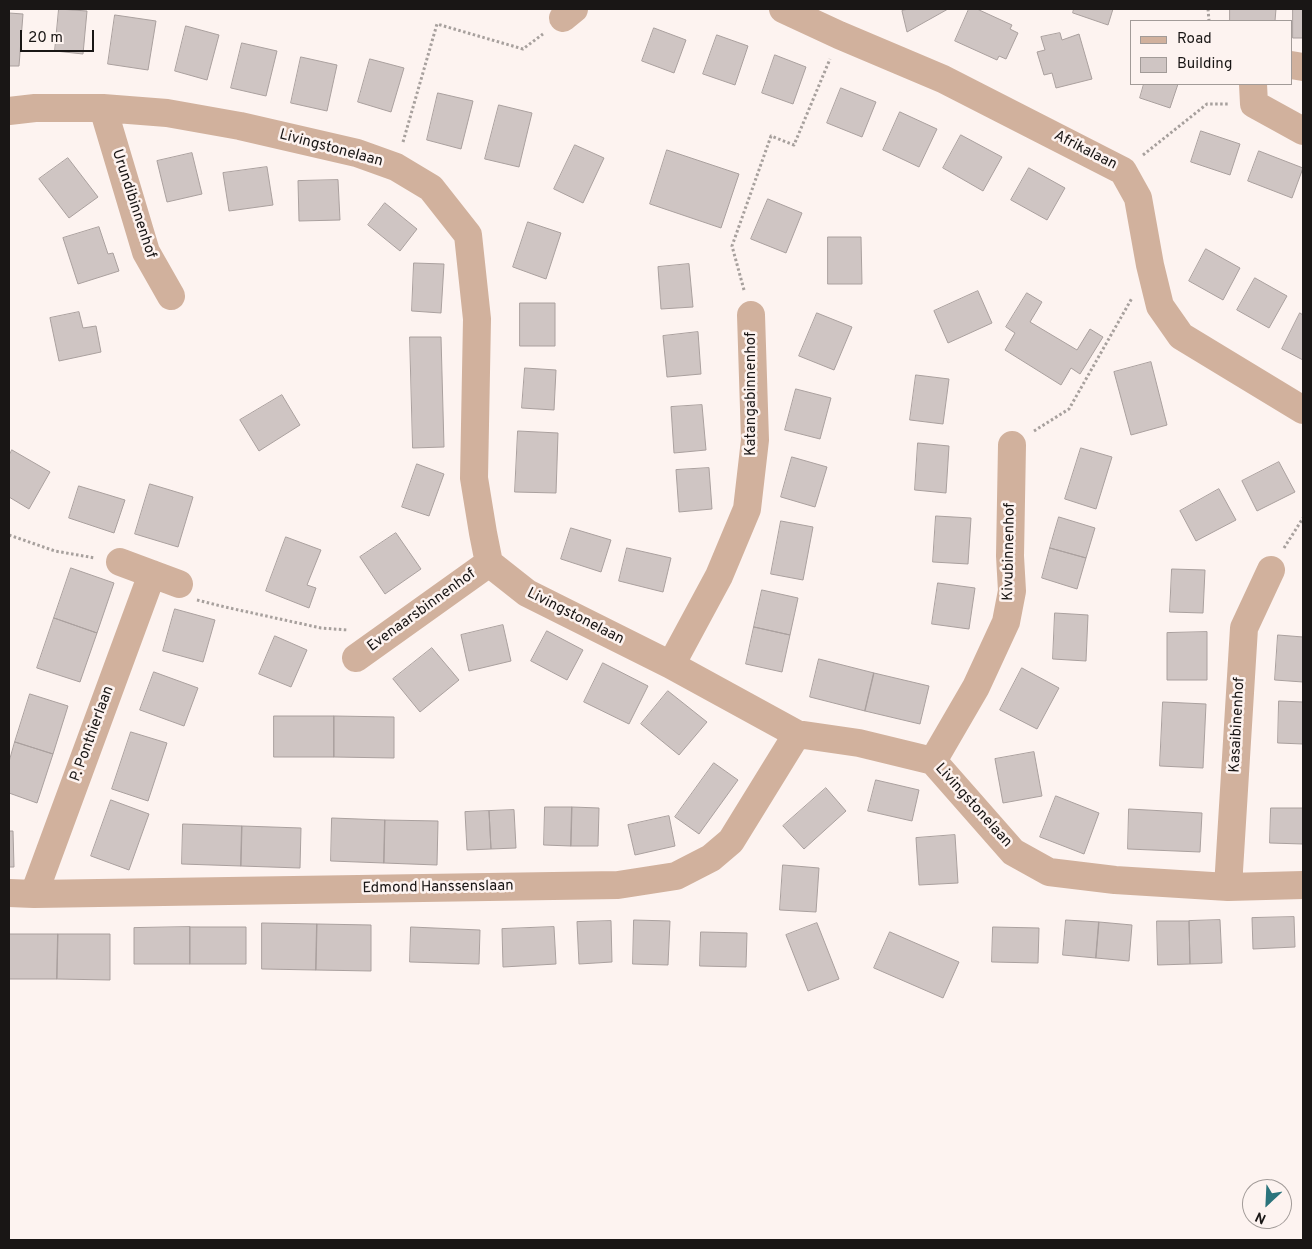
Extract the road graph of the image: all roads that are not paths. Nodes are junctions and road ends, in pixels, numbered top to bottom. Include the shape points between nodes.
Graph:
1 (783, 9) edge
2 (1254, 94) edge
3 (103, 108) junction
4 (9, 111) edge
5 (1303, 132) edge
6 (171, 296) dead end
7 (751, 315) road end
8 (1303, 410) edge
9 (1012, 444) road end
10 (120, 562) road end
11 (489, 563) junction
12 (1270, 570) road end
13 (152, 574) junction
14 (179, 584) road end
15 (356, 658) dead end
16 (671, 665) junction
17 (797, 734) junction
18 (933, 761) junction
19 (1303, 885) edge
20 (1228, 887) junction
21 (22, 894) edge

1 - 8 street, Afrikalaan via 944,79 1123,171 1138,198 1160,306 1181,336
2 - 5 street
3 - 4 street, Livingstonelaan
3 - 6 street, Urundibinnenhof via 146,252
3 - 11 street, Livingstonelaan via 167,113 357,153 396,167 431,188 468,236 477,319 474,478
7 - 16 street, Katangabinnenhof via 755,440 747,509 720,576
9 - 18 street, Kivubinnenhof via 1012,591 1006,622 976,687
10 - 13 street
11 - 15 street, Evenaarsbinnenhof
11 - 16 street, Livingstonelaan via 527,593
12 - 20 street, Kasaibinenhof via 1244,628
13 - 14 street
13 - 21 street, P. Ponthierlaan
16 - 17 street, Livingstonelaan
17 - 18 street, Livingstonelaan via 859,743
17 - 21 street, Edmond Hanssenslaan via 731,841 711,858 676,876 618,885
18 - 20 street, Livingstonelaan via 1013,852 1050,872 1115,880
19 - 20 street, Livingstonelaan

